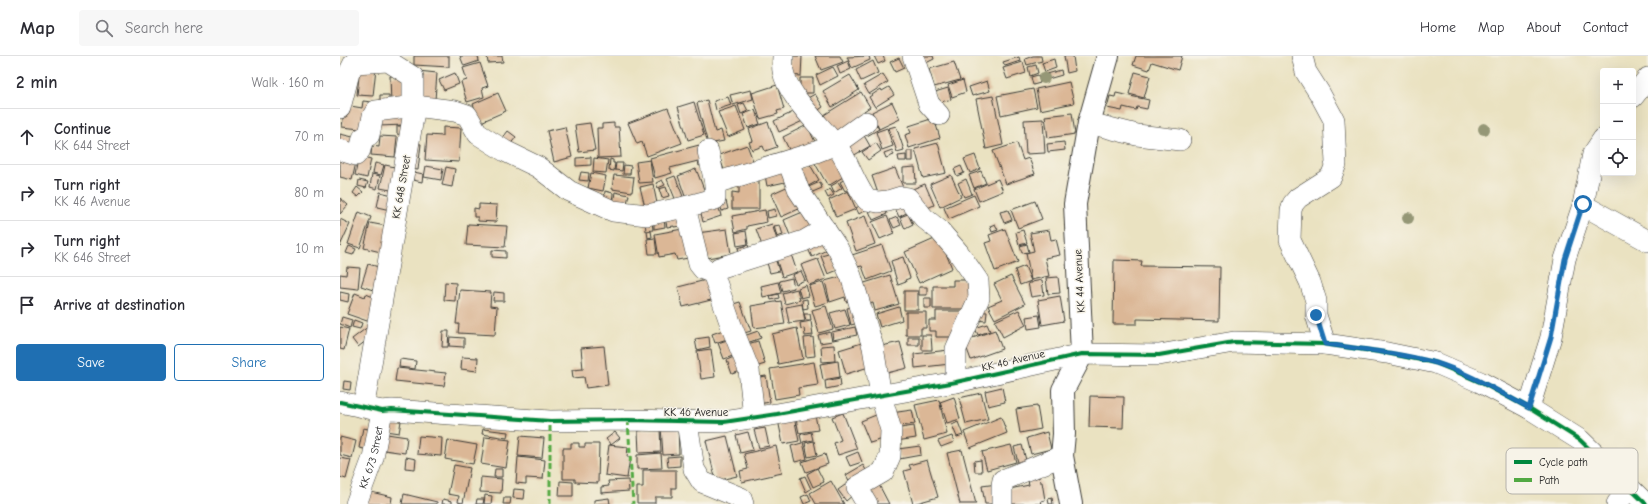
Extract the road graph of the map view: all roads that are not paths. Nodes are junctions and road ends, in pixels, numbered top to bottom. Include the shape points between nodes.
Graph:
1 (783, 56) edge
2 (913, 56) edge
3 (1108, 56) edge
4 (1302, 56) edge
5 (389, 59) edge
6 (1648, 78) edge
7 (1636, 92) edge
8 (415, 106) junction
9 (340, 108) edge
10 (939, 115) dead end
11 (866, 122) dead end
12 (1089, 123) junction
13 (1180, 140) dead end
14 (1602, 140) edge
15 (834, 145) junction
16 (340, 150) edge
17 (708, 151) dead end
18 (788, 161) junction
19 (715, 183) junction
20 (1583, 204) junction
21 (685, 207) junction
22 (825, 229) junction
23 (1648, 241) edge
24 (713, 273) junction
25 (1325, 344) junction
26 (1082, 354) junction
27 (956, 382) junction
28 (881, 396) junction
29 (340, 402) edge
30 (372, 408) junction
31 (1529, 408) junction
32 (754, 418) junction
33 (687, 421) junction
34 (1588, 448) edge
35 (1062, 456) junction
36 (356, 504) edge
37 (743, 504) edge
38 (867, 504) edge
39 (1002, 504) edge
40 (1071, 504) edge

1 - 15 street via 783,72 792,93 823,128
2 - 10 street via 929,104
3 - 12 main road, KK 44 Avenue
4 - 25 street via 1306,72 1334,120 1336,164 1331,177 1298,198 1291,210 1290,240 1310,282
5 - 8 street, KK 648 Street via 413,77 412,98
5 - 9 street, KK 648 Street via 354,63
6 - 7 street
8 - 16 street via 376,111 369,135 363,138 356,155
8 - 21 street via 455,110 467,115 478,134 538,167 569,191 613,211 647,215
8 - 30 street, KK 648 Street via 366,394
11 - 15 street
12 - 13 street via 1136,135
12 - 26 main road, KK 44 Avenue via 1075,204
14 - 20 street via 1593,154
15 - 18 street
15 - 27 street via 842,154 867,200 878,202 908,198 958,252 978,281 979,298 956,349
17 - 19 street
18 - 19 street
18 - 22 street via 800,191
19 - 21 street via 715,199
20 - 23 street
20 - 31 street via 1565,259 1551,337
21 - 24 street via 699,264 703,269
22 - 24 street via 804,241 719,268
22 - 28 street via 851,276 873,347
24 - 32 street via 749,370
25 - 26 street, KK 46 Avenue via 1234,342 1160,355
25 - 31 street, KK 46 Avenue via 1436,363 1480,382
26 - 27 street, KK 46 Avenue
26 - 35 main road, KK 44 Avenue via 1064,390
27 - 28 street, KK 46 Avenue
28 - 32 street, KK 46 Avenue
28 - 38 street via 891,430 890,456 883,472 857,487
29 - 30 street, KK 46 Avenue
30 - 33 street, KK 46 Avenue via 550,421
30 - 36 street, KK 673 Street via 373,458
31 - 34 street, KK 46 Avenue via 1580,440
32 - 33 street, KK 46 Avenue via 724,422
33 - 37 street via 694,470 702,482 742,498
35 - 39 street via 1003,480
35 - 40 main road, KK 44 Avenue

